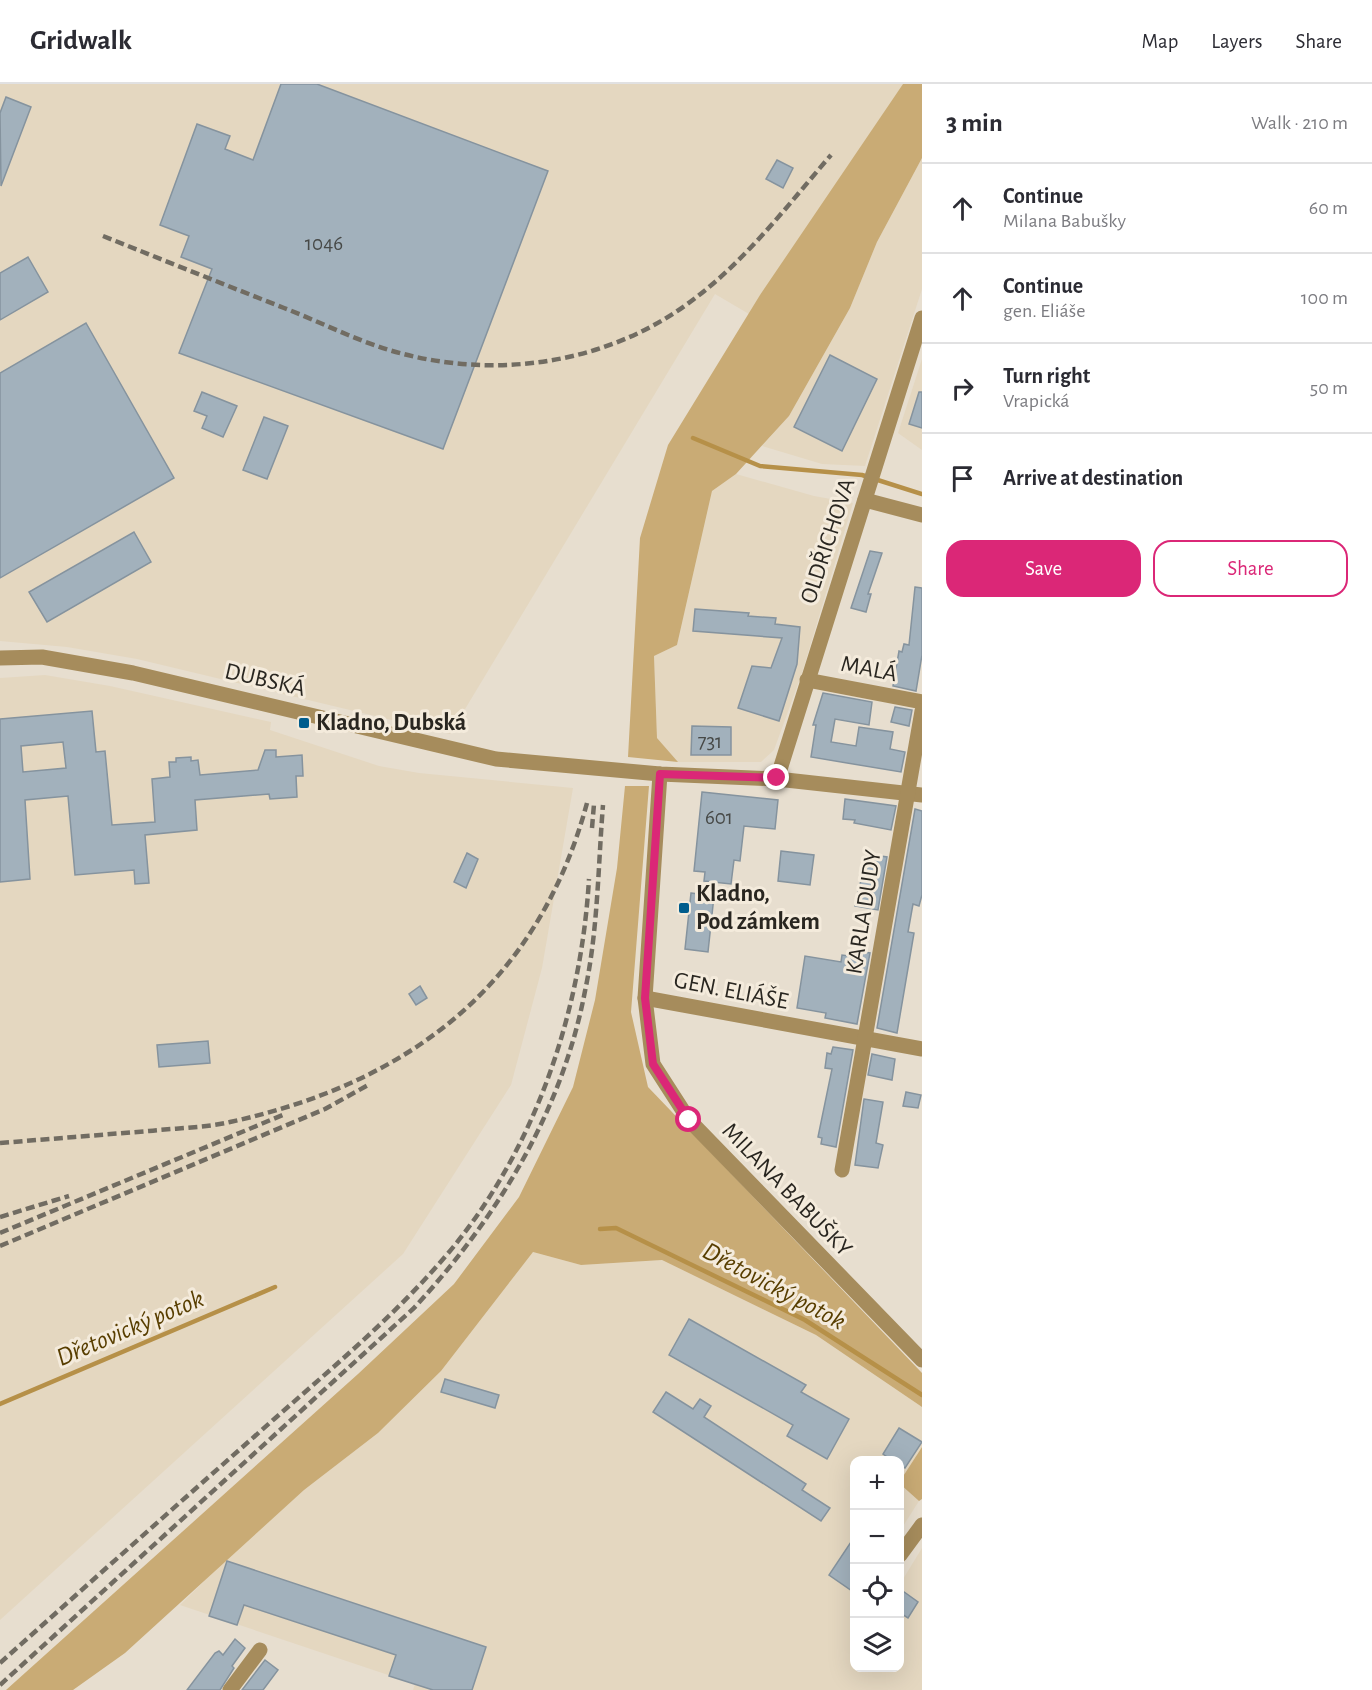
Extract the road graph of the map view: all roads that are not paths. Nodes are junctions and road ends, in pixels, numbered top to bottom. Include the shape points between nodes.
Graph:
1 (922, 318) edge
2 (865, 500) junction
3 (922, 515) edge
4 (0, 658) edge
5 (807, 680) junction
6 (922, 702) edge
7 (922, 711) edge
8 (660, 774) junction
9 (777, 778) junction
10 (906, 792) junction
11 (922, 795) edge
12 (645, 998) junction
13 (865, 1039) junction
14 (922, 1050) edge
15 (842, 1170) dead end
16 (922, 1360) edge
17 (922, 1525) edge
18 (904, 1550) edge
19 (260, 1650) dead end
20 (230, 1690) edge

1 - 2 street, OLDŘICHOVA
2 - 3 street
2 - 5 street, OLDŘICHOVA
4 - 8 street, DUBSKÁ via 42,657 133,673 496,759
5 - 6 street, MALÁ
5 - 9 street, OLDŘICHOVA
7 - 10 street, KARLA DUDY
8 - 9 street, DUBSKÁ
8 - 12 street, GEN. ELIÁŠE
9 - 10 street, DUBSKÁ
10 - 11 street, DUBSKÁ
10 - 13 street, KARLA DUDY
12 - 13 street, GEN. ELIÁŠE
12 - 16 street, MILANA BABUŠKY via 653,1064 689,1120
13 - 14 street, GEN. ELIÁŠE
13 - 15 street, KARLA DUDY
17 - 18 street
19 - 20 street

